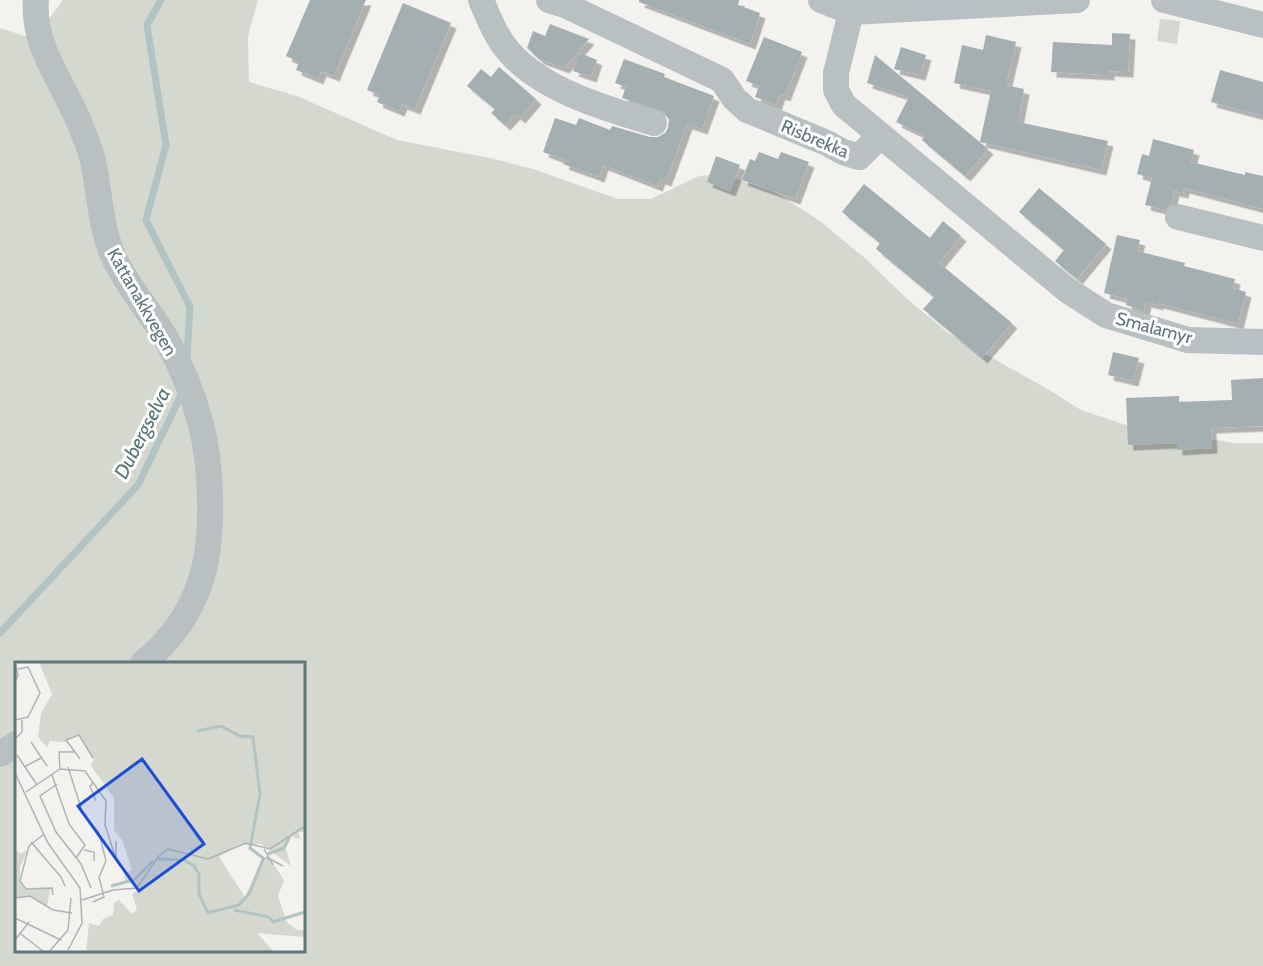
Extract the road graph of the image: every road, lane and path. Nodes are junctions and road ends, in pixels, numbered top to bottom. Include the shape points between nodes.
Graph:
1 (36, 0) edge
2 (481, 0) edge
3 (549, 0) edge
4 (821, 0) edge
5 (1077, 0) edge
6 (1164, 0) edge
7 (851, 12) junction
8 (1263, 25) edge
9 (654, 123) dead end
10 (880, 136) junction
11 (1178, 217) dead end
12 (1263, 238) edge
13 (1263, 342) edge
14 (144, 662) edge
15 (15, 745) edge
16 (0, 754) edge

1 - 14 street, Kattanakkvegen via 42,44 93,160 103,222 114,258 168,343 193,398 206,450 210,514 201,580 176,630
2 - 9 street via 510,53 547,84
3 - 10 street, Risbrekka via 722,80 747,110 843,152 859,157
4 - 7 street
5 - 7 street
6 - 8 street
7 - 10 street via 836,73 836,90 844,105
10 - 13 street, Smalamyr via 1058,282 1106,315 1188,340
11 - 12 street
15 - 16 street

